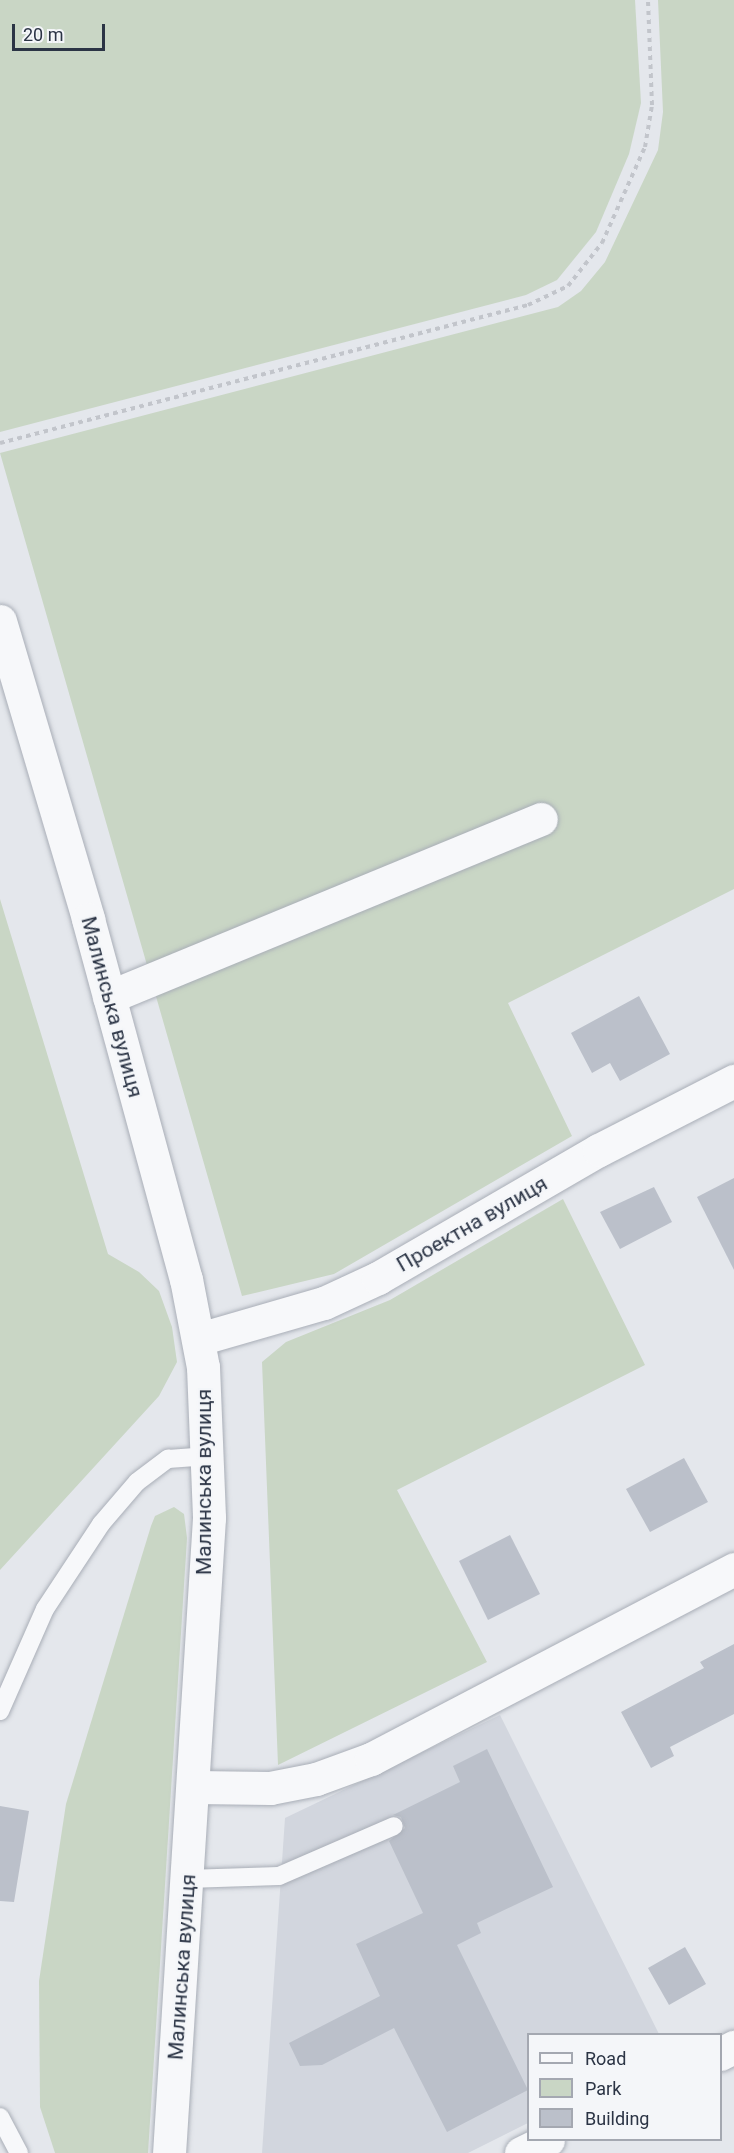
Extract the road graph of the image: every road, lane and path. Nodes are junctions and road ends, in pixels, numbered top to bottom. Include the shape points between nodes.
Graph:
1 (648, 0) edge
2 (0, 443) edge
3 (0, 621) edge
4 (541, 819) dead end
5 (109, 997) junction
6 (734, 1081) edge
7 (199, 1339) junction
8 (209, 1456) junction
9 (734, 1569) edge
10 (0, 1711) edge
11 (195, 1787) junction
12 (394, 1826) dead end
13 (187, 1879) junction
14 (0, 2117) edge
15 (544, 2141) edge
16 (19, 2153) edge
17 (169, 2153) edge
18 (521, 2153) edge

1 - 2 path via 652,105 645,147 602,243 568,286 528,305
3 - 5 street, Малинська вулиця
4 - 5 street
5 - 7 street, Малинська вулиця
6 - 7 street, Проектна вулиця via 599,1150 378,1278 324,1303
7 - 8 street, Малинська вулиця
8 - 10 lane via 168,1459 137,1482 101,1524 45,1609
8 - 11 street, Малинська вулиця
9 - 11 street via 371,1759 316,1779 270,1788
11 - 13 street, Малинська вулиця
12 - 13 lane via 279,1875
13 - 17 street, Малинська вулиця
14 - 16 lane
15 - 18 street

